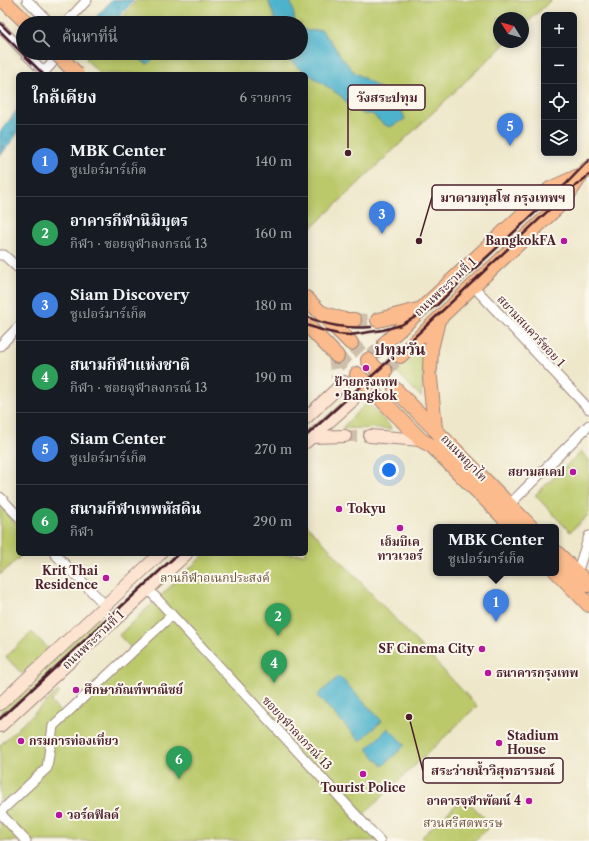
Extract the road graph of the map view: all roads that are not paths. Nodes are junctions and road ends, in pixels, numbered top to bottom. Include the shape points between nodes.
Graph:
1 (3, 0) edge
2 (26, 0) edge
3 (86, 0) edge
4 (19, 16) edge
5 (43, 16) edge
6 (72, 16) edge
7 (0, 27) edge
8 (16, 43) edge
9 (32, 60) edge
10 (54, 60) edge
11 (63, 60) edge
12 (75, 72) edge
13 (585, 172) edge
14 (0, 255) edge
15 (16, 266) edge
16 (473, 286) junction
17 (308, 300) edge
18 (420, 309) junction
19 (320, 313) junction
20 (354, 320) tunnel mouth
21 (378, 320) tunnel mouth
22 (438, 320) junction
23 (308, 326) edge
24 (16, 329) edge
25 (351, 343) tunnel mouth
26 (385, 343) tunnel mouth
27 (0, 346) edge
28 (334, 354) tunnel mouth
29 (400, 356) tunnel mouth
30 (340, 380) tunnel mouth
31 (368, 386) joint
32 (396, 389) dead end
33 (382, 400) tunnel mouth
34 (352, 401) tunnel mouth
35 (409, 403) junction
36 (589, 409) edge
37 (308, 416) edge
38 (398, 417) junction
39 (589, 425) edge
40 (435, 428) junction
41 (345, 436) tunnel mouth
42 (370, 436) tunnel mouth
43 (309, 440) edge
44 (421, 440) junction
45 (0, 497) edge
46 (509, 505) junction
47 (16, 514) edge
48 (510, 524) edge
49 (528, 524) edge
50 (589, 536) edge
51 (559, 555) edge
52 (57, 556) edge
53 (158, 556) edge
54 (184, 556) edge
55 (577, 573) junction
56 (559, 574) edge
57 (589, 585) edge
58 (148, 589) junction
59 (105, 605) junction
60 (589, 605) edge
61 (172, 615) junction
62 (0, 704) edge
63 (0, 726) edge
64 (0, 812) edge
65 (26, 841) edge
66 (380, 841) edge

1 - 4 main road
2 - 5 street
3 - 6 street
7 - 8 street
9 - 10 street via 45,70
11 - 12 main road, bridge
13 - 16 main road, ถนนพระรามที่ 1 via 563,202
13 - 18 main road, ถนนพระรามที่ 1 via 550,189
14 - 15 street via 4,255
16 - 22 main road, ถนนพระรามที่ 1
16 - 36 street, สยามสแควร์ซอย 1
17 - 19 main road
18 - 21 main road
18 - 26 main road, ถนนพระรามที่ 1
19 - 20 main road via 344,320
19 - 25 main road
22 - 29 main road, ถนนพระรามที่ 1
22 - 40 main road via 431,349 430,373
23 - 28 main road
24 - 27 street
30 - 37 main road via 329,396
31 - 31 main road via 363,365 383,374
32 - 35 main road, ถนนพญาไท
33 - 38 main road, ถนนพญาไท
34 - 43 main road
35 - 38 main road via 401,408
35 - 40 main road, ถนนพญาไท
38 - 44 main road, ถนนพญาไท
39 - 46 street
40 - 46 main road, ถนนพญาไท
41 - 43 main road
42 - 44 main road
44 - 48 main road, ถนนพญาไท via 432,446
45 - 47 street
46 - 49 main road, ถนนพญาไท
50 - 55 street
51 - 55 main road
52 - 59 street
53 - 59 main road, ถนนพระรามที่ 1
54 - 58 main road, ถนนพระรามที่ 1
55 - 57 main road
56 - 60 main road
58 - 61 street, ซอยจุฬาลงกรณ์ 13
58 - 63 main road, ถนนพระรามที่ 1
59 - 62 main road, ถนนพระรามที่ 1
61 - 64 street via 53,726 47,768
61 - 66 street, ซอยจุฬาลงกรณ์ 13
64 - 65 street

